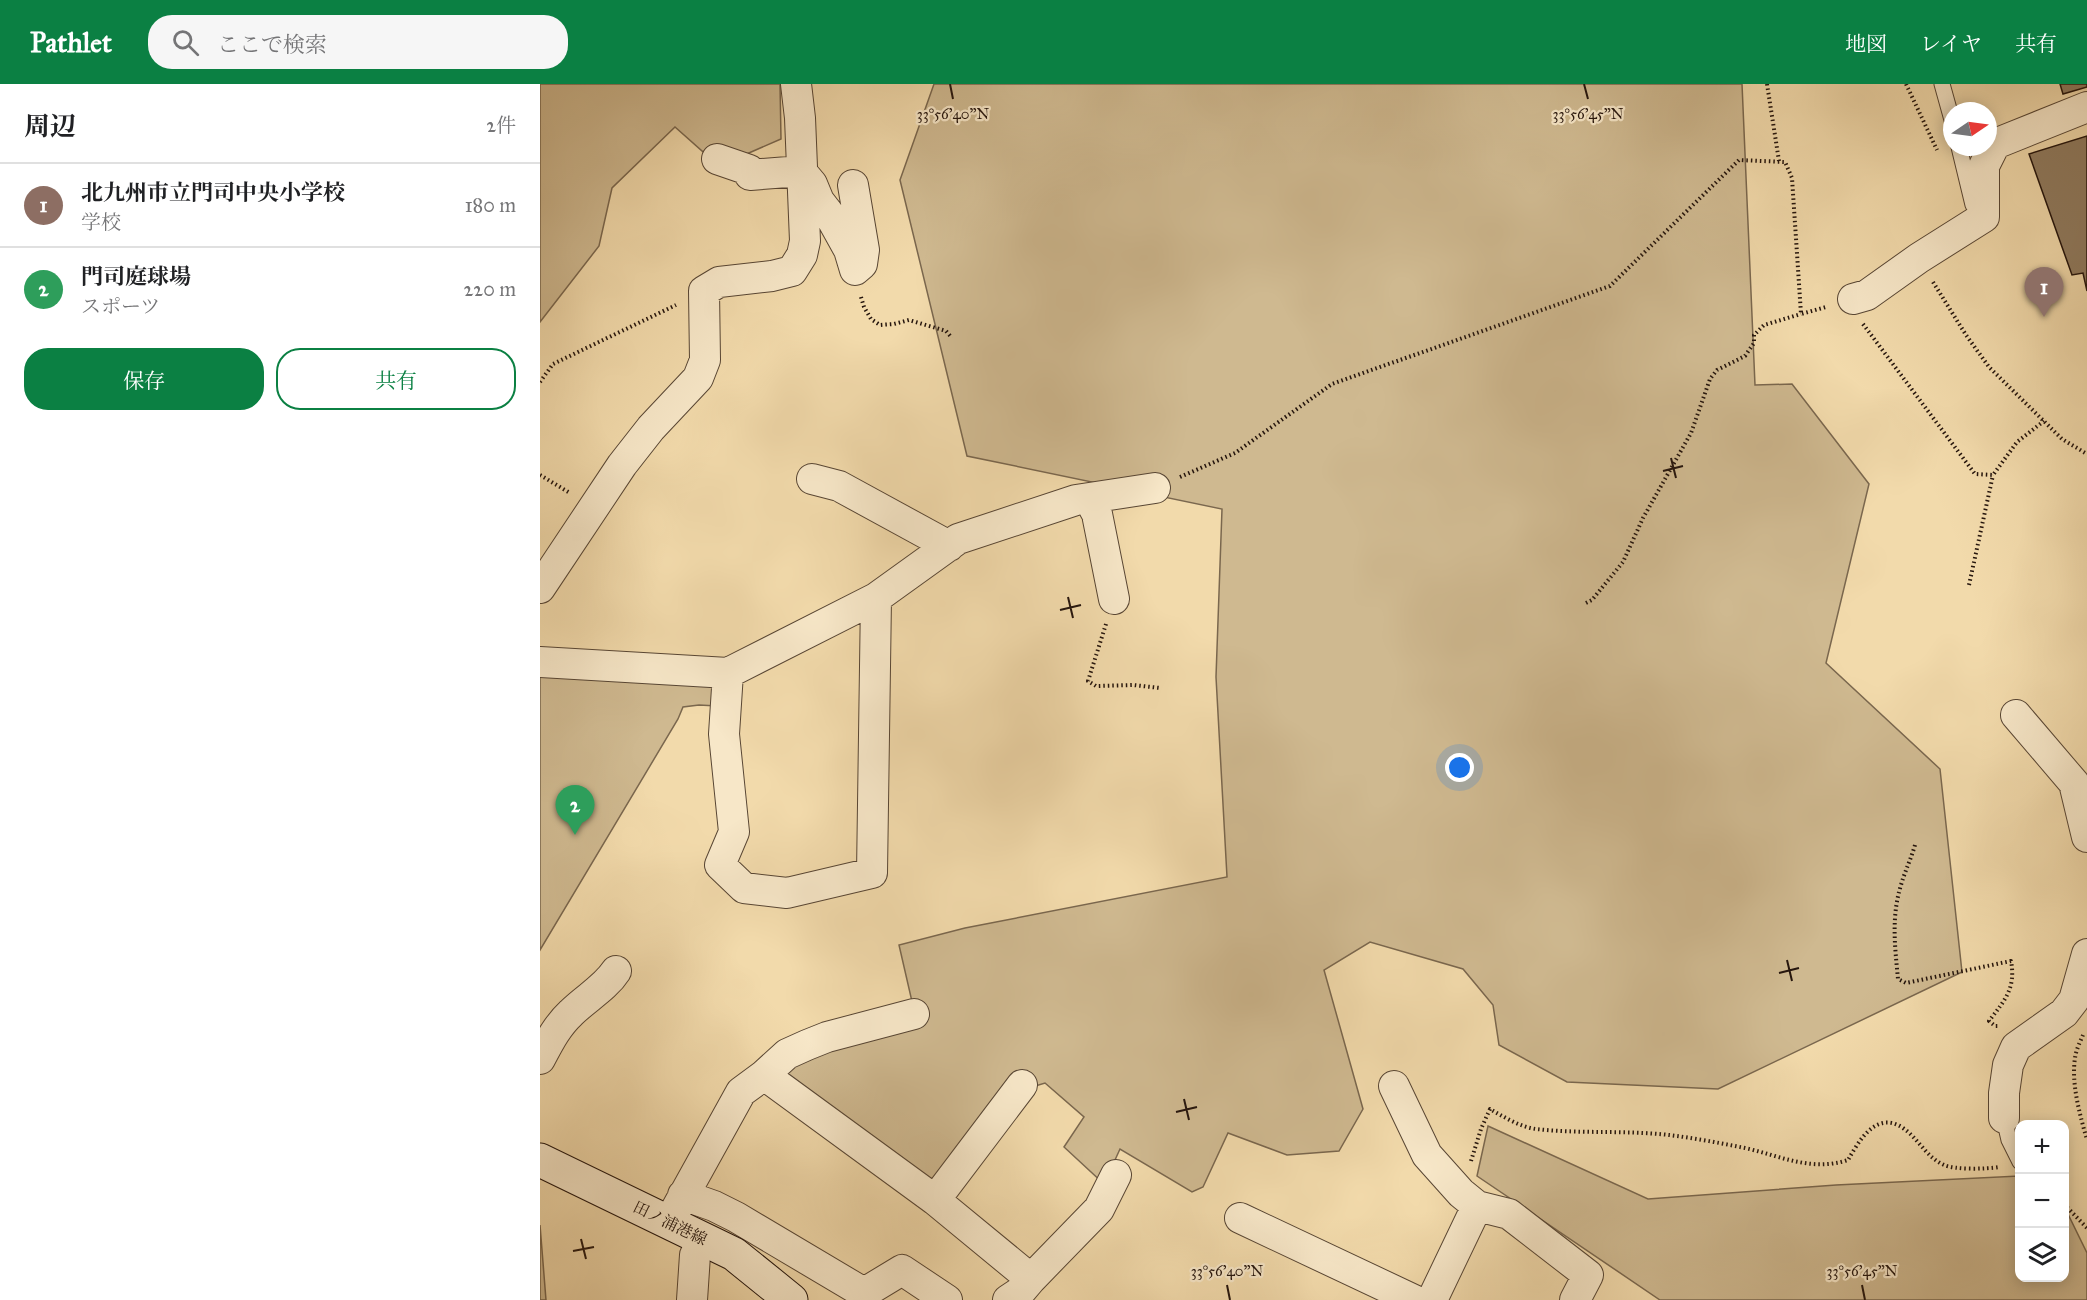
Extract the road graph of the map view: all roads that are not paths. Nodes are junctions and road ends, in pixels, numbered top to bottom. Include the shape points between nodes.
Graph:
1 (796, 84) edge
2 (1942, 84) edge
3 (1947, 102) edge
4 (2087, 107) edge
5 (1961, 156) edge
6 (717, 159) dead end
7 (801, 171) junction
8 (853, 185) dead end
9 (1979, 220) junction
10 (1850, 300) road end
11 (812, 479) dead end
12 (1155, 488) road end
13 (1089, 499) junction
14 (949, 546) junction
15 (540, 588) edge
16 (876, 598) junction
17 (1114, 599) road end
18 (540, 662) edge
19 (728, 673) junction
20 (2016, 715) dead end
21 (2087, 837) edge
22 (2087, 954) edge
23 (616, 971) dead end
24 (914, 1014) dead end
25 (540, 1059) edge
26 (764, 1075) junction
27 (1022, 1085) dead end
28 (1394, 1086) dead end
29 (2004, 1118) joint
30 (540, 1160) edge
31 (2015, 1163) edge
32 (1116, 1175) dead end
33 (935, 1200) junction
34 (1469, 1200) junction
35 (676, 1208) junction
36 (1240, 1218) dead end
37 (704, 1239) junction
38 (1016, 1294) edge
39 (692, 1300) edge
40 (791, 1300) edge
41 (946, 1300) edge
42 (1414, 1300) edge
43 (1432, 1300) edge
44 (1575, 1300) edge

1 - 7 street
2 - 3 lane
4 - 9 street via 1995,144 1983,166 1984,217
5 - 9 lane
6 - 7 street via 749,170 750,175
7 - 8 street via 829,213 855,270 862,264 864,250
7 - 15 street via 805,241 792,271 719,282 704,291 705,360 698,378 622,465
9 - 10 street via 1867,295
11 - 14 street via 839,486
12 - 13 street
13 - 14 street via 1039,511 958,539
13 - 17 street via 1097,514
14 - 16 street
16 - 19 street
16 - 19 street via 872,873 787,893 744,888 720,865 734,832 724,734
18 - 19 street
20 - 21 street via 2074,783
22 - 29 street via 2074,1000 2064,1013 2016,1047 2008,1065
23 - 25 street via 610,981 556,1029
24 - 26 street via 807,1044
26 - 33 street
26 - 35 street via 741,1092
27 - 33 street
28 - 34 street via 1427,1155
29 - 31 lane
30 - 35 main road, 田ノ浦港線
32 - 38 street via 1099,1209
33 - 38 street
34 - 43 street
34 - 44 street via 1509,1214 1588,1275
35 - 37 main road, 田ノ浦港線
35 - 41 street via 714,1206 864,1293 902,1270
36 - 42 street
37 - 39 street via 695,1255
37 - 40 main road, 田ノ浦港線 via 734,1254

